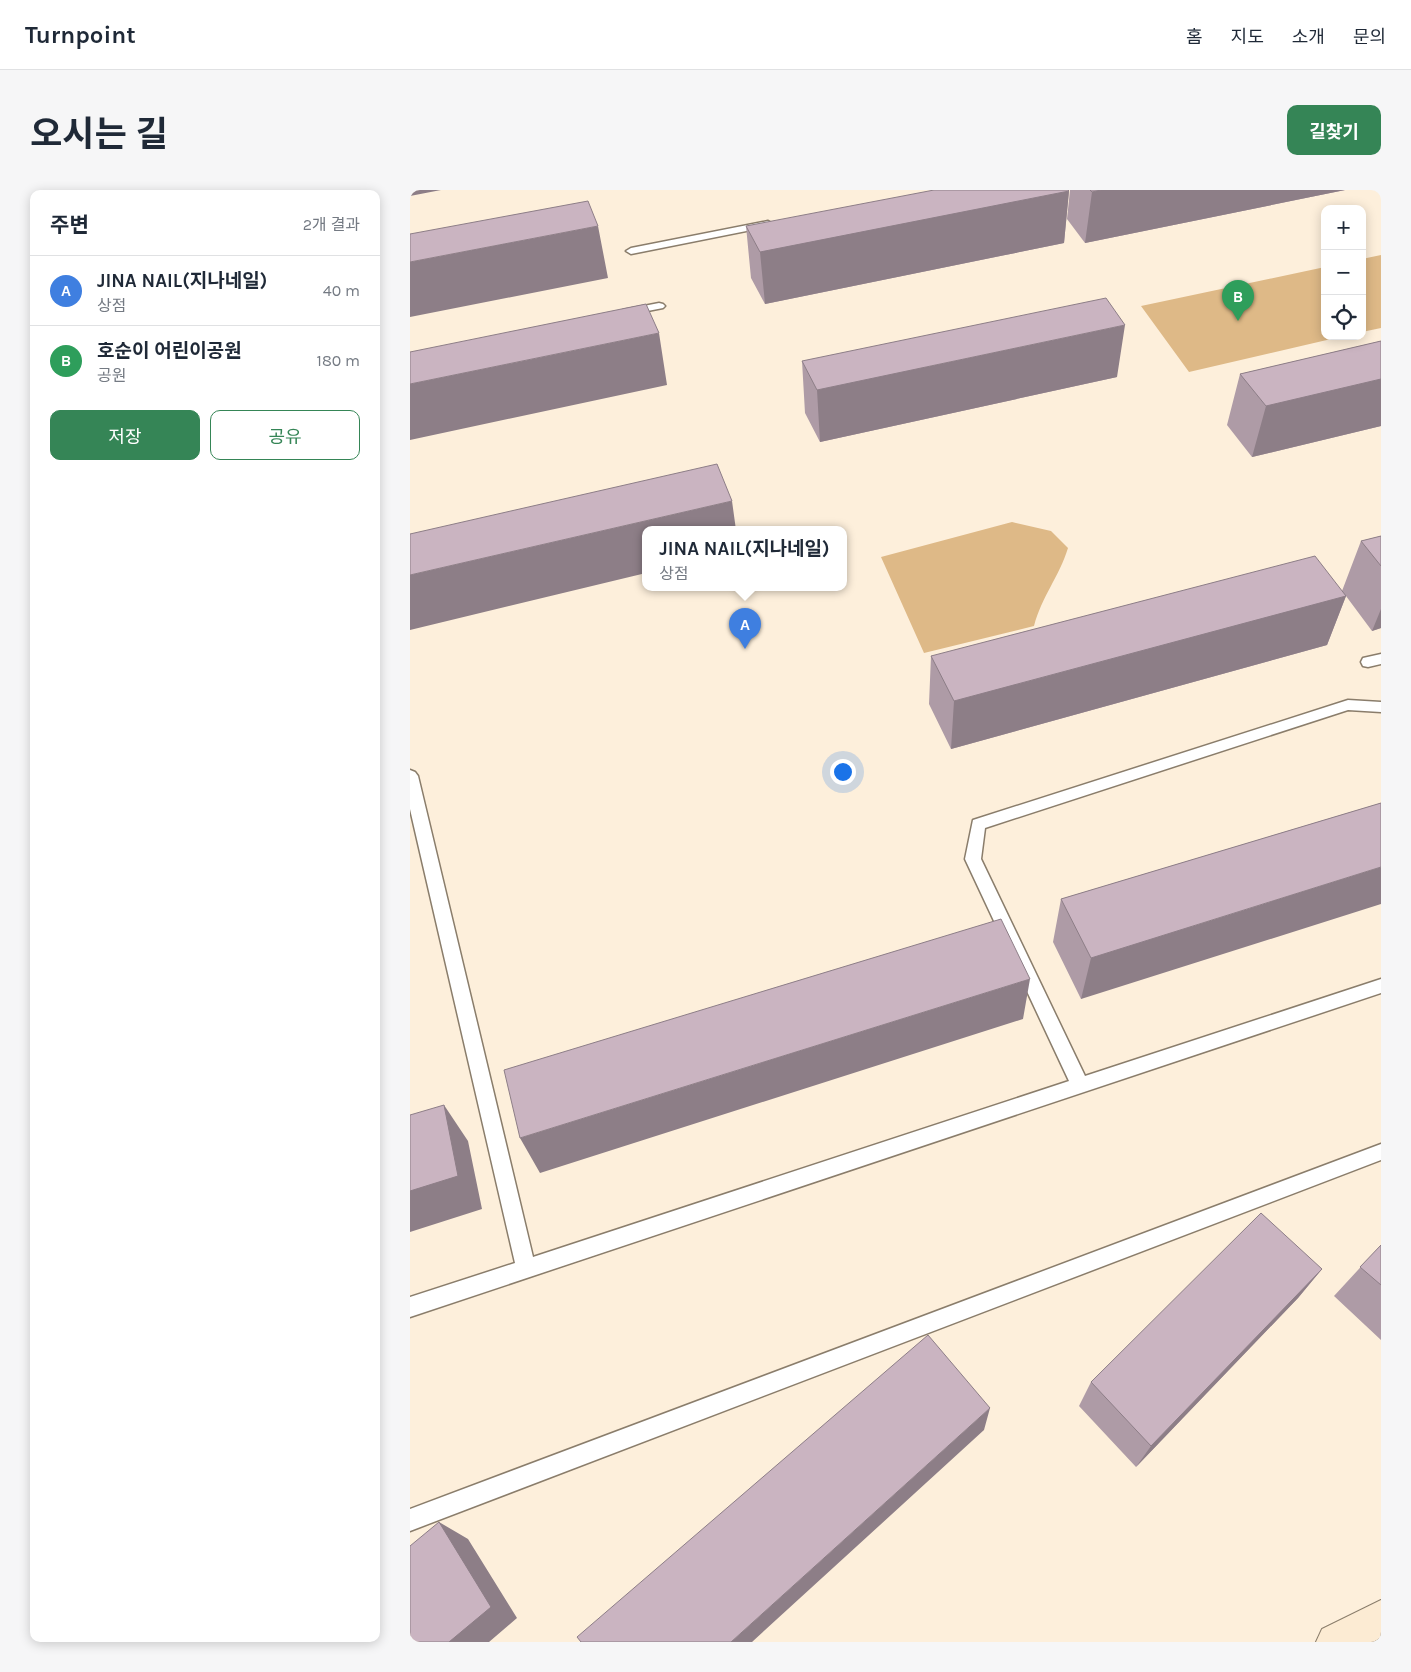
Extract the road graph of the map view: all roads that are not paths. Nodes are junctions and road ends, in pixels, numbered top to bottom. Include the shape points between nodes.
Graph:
1 (777, 222) edge
2 (631, 251) dead end
3 (659, 306) dead end
4 (611, 316) edge
5 (1381, 707) edge
6 (410, 776) edge
7 (1381, 986) edge
8 (1080, 1085) junction
9 (1381, 1152) edge
10 (526, 1269) junction
11 (410, 1307) edge
12 (410, 1520) edge
13 (1381, 1618) edge
14 (1336, 1642) edge

1 - 2 lane
3 - 4 lane
5 - 8 lane via 1348,705 978,824 973,859
6 - 10 lane
7 - 8 lane
8 - 10 lane
9 - 12 lane
10 - 11 lane
13 - 14 main road

